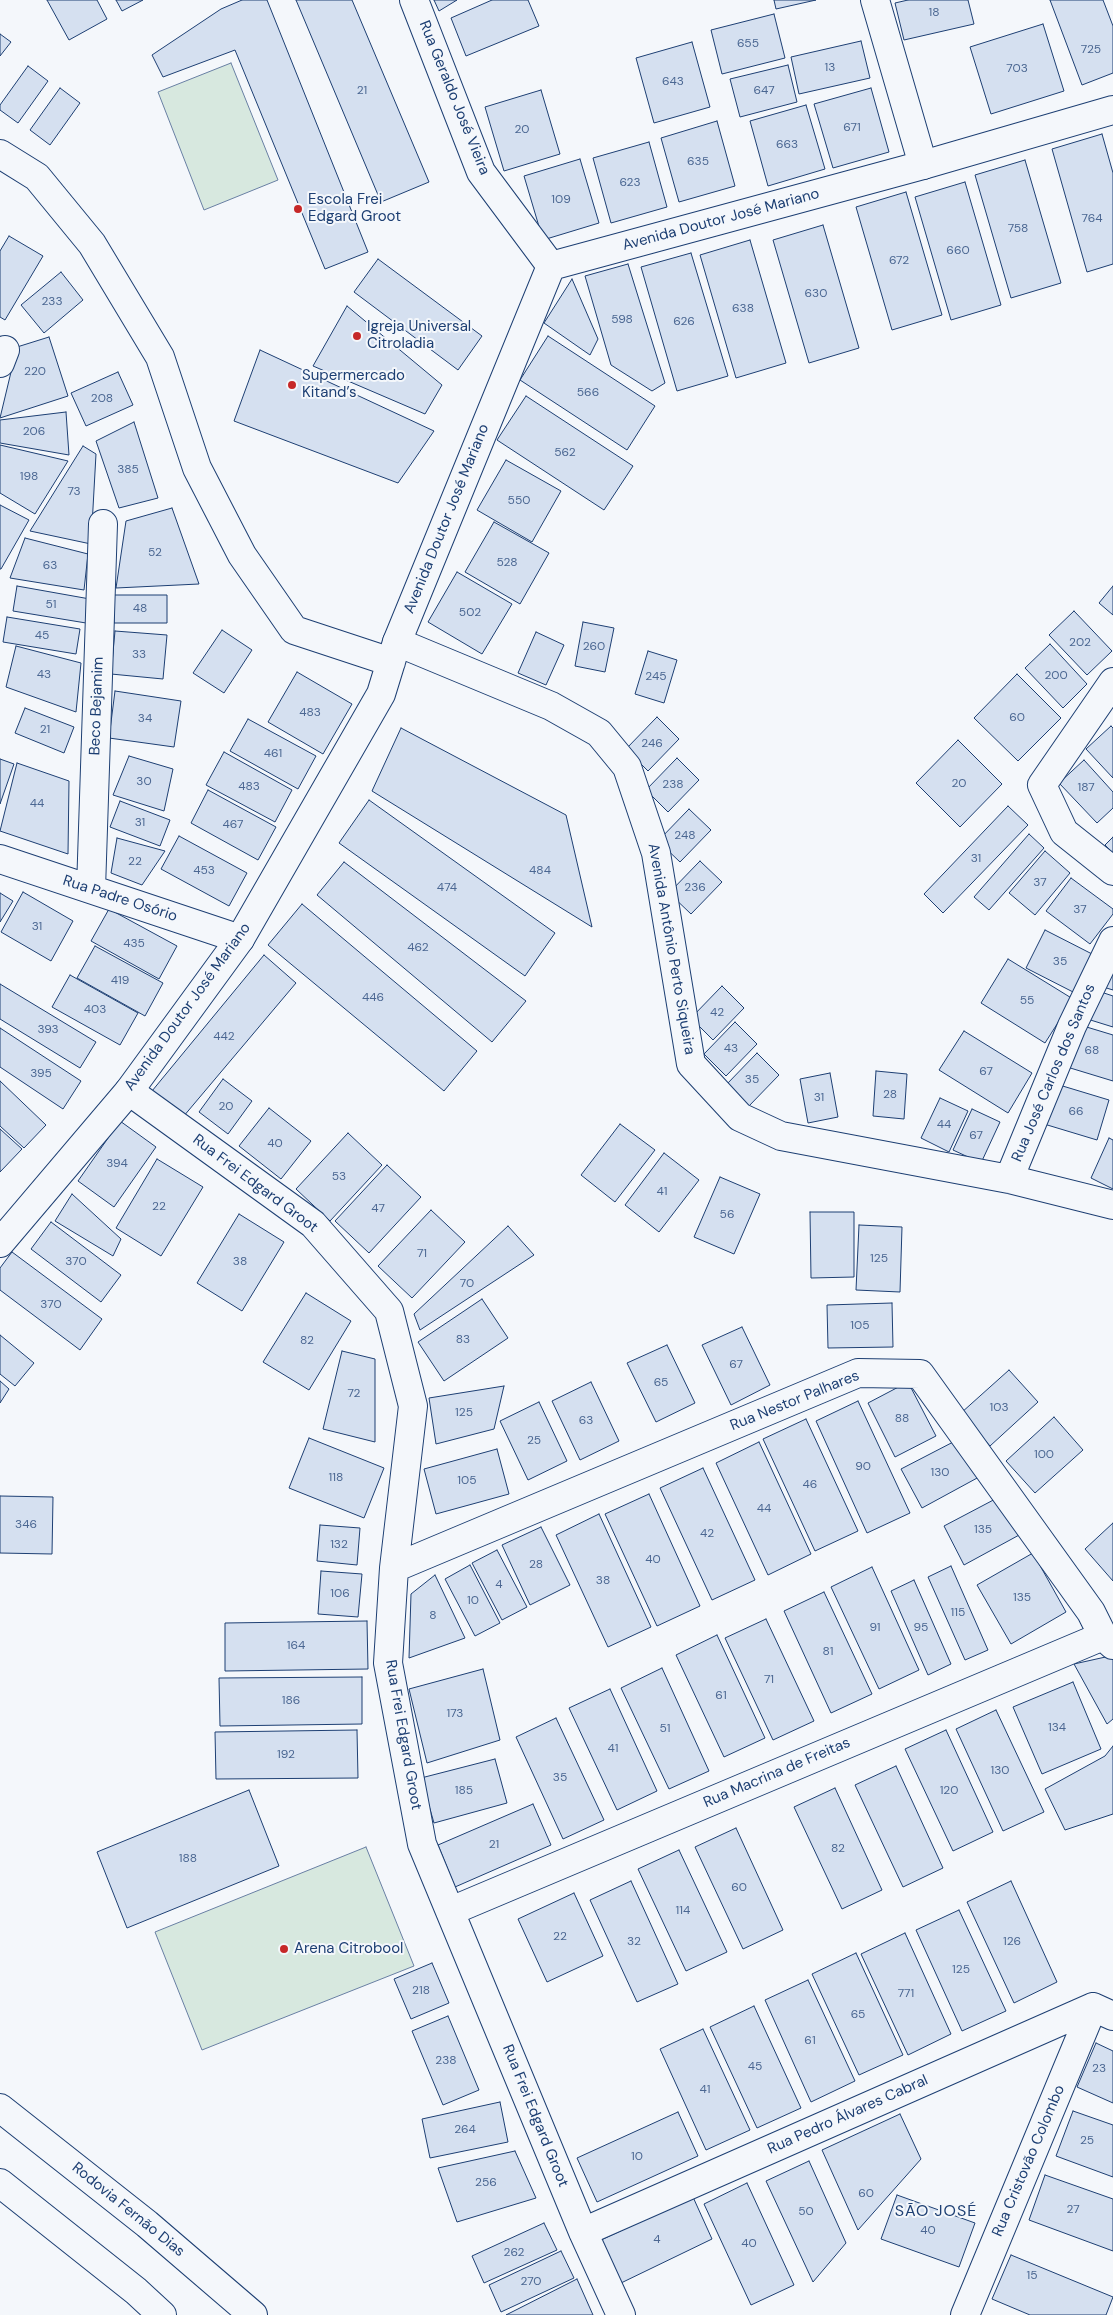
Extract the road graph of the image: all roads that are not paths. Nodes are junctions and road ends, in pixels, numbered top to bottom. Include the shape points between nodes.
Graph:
1 (414, 0) edge
2 (875, 0) edge
3 (1113, 110) edge
4 (0, 154) edge
5 (923, 165) junction
6 (551, 266) junction
7 (103, 524) dead end
8 (394, 652) junction
9 (1113, 682) edge
10 (0, 859) edge
11 (1113, 872) edge
12 (91, 889) junction
13 (240, 938) junction
14 (1113, 942) edge
15 (129, 1091) junction
16 (1009, 1179) junction
17 (1113, 1205) edge
18 (0, 1243) edge
19 (394, 1568) junction
20 (1108, 1641) edge
21 (451, 1910) junction
22 (1103, 2012) edge
23 (0, 2108) edge
24 (0, 2183) edge
25 (583, 2232) junction
26 (162, 2315) edge
27 (252, 2315) edge
28 (621, 2315) edge
29 (965, 2315) edge

1 - 6 main road, Rua Geraldo José Vieira via 481,172
2 - 5 main road
3 - 5 main road, Avenida Doutor José Mariano
4 - 8 main road, Avenida Antônio Perto Siqueira via 38,177 92,244 160,357 197,468 242,555 294,630
5 - 6 main road, Avenida Doutor José Mariano
6 - 8 main road, Avenida Doutor José Mariano
7 - 12 main road, Beco Bejamim
8 - 13 main road, Avenida Doutor José Mariano via 381,694
8 - 16 main road, Avenida Antônio Perto Siqueira via 551,706 599,733 627,767 656,852 692,1064 740,1117 781,1136
9 - 11 main road via 1042,785 1064,832
10 - 12 main road, Rua Padre Osório
12 - 13 main road, Rua Padre Osório
13 - 15 main road, Avenida Doutor José Mariano
14 - 16 main road, Rua José Carlos dos Santos via 1072,1026
15 - 18 main road, Avenida Doutor José Mariano
15 - 19 main road, Rua Frei Edgard Groot via 313,1224 389,1311 412,1406
16 - 17 main road, Avenida Antônio Perto Siqueira
19 - 20 main road, Rua Nestor Palhares via 858,1373 920,1374 1091,1612
19 - 21 main road, Rua Frei Edgard Groot via 388,1663 422,1844
20 - 21 main road, Rua Macrina de Freitas
21 - 25 main road, Rua Frei Edgard Groot
22 - 25 main road, Rua Pedro Álvares Cabral
22 - 29 main road, Rua Cristovão Colombo
23 - 27 main road, Rodovia Fernão Dias via 147,2224
24 - 26 main road
25 - 28 main road, Rua Frei Edgard Groot

